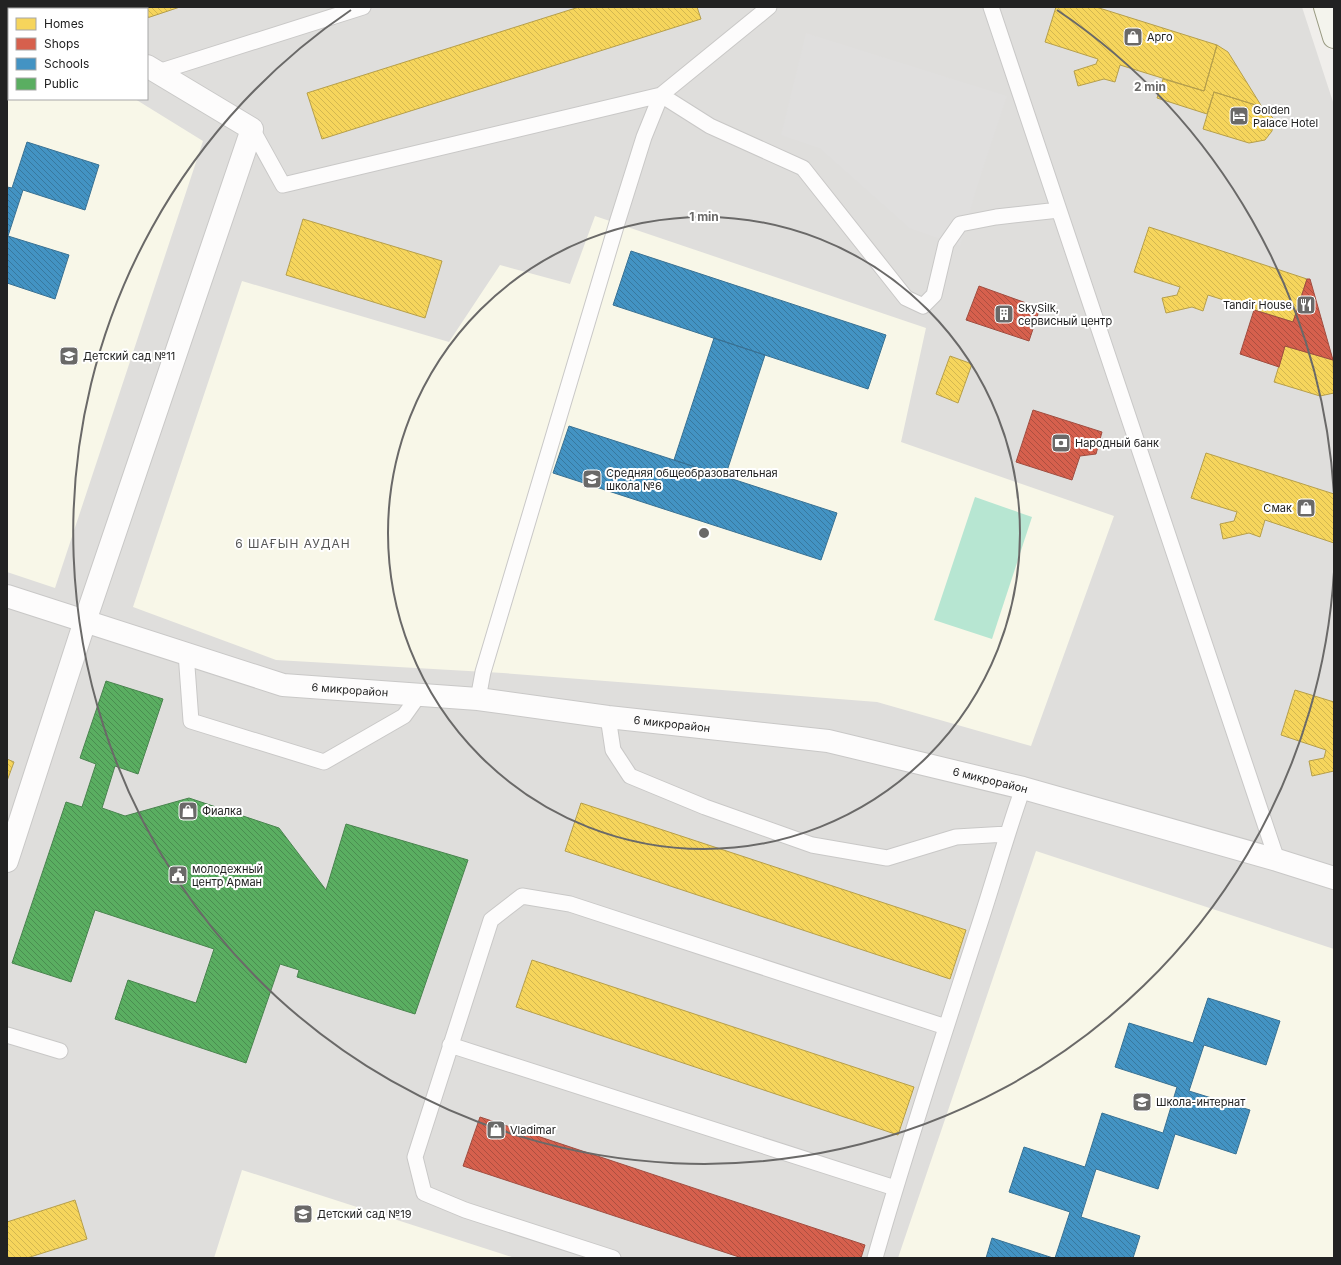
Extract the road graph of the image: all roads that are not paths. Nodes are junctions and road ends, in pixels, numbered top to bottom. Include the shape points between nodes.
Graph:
1 (363, 7) edge
2 (769, 7) edge
3 (991, 7) edge
4 (1324, 7) edge
5 (1334, 37) edge
6 (153, 69) edge
7 (661, 95) junction
8 (252, 129) junction
9 (1059, 210) junction
10 (7, 596) edge
11 (85, 621) junction
12 (186, 653) junction
13 (419, 695) junction
14 (478, 699) junction
15 (608, 717) junction
16 (1023, 788) junction
17 (1007, 834) junction
18 (1277, 860) junction
19 (7, 861) edge
20 (1334, 878) edge
21 (946, 1027) junction
22 (7, 1035) edge
23 (450, 1045) junction
24 (60, 1050) dead end
25 (895, 1188) junction
26 (613, 1258) edge
27 (875, 1258) edge

1 - 6 lane
2 - 7 lane
3 - 9 lane
4 - 5 main road
6 - 8 street
7 - 8 lane via 283,185
7 - 9 lane via 710,126 803,168 906,298 923,306 934,294 946,244 960,224
7 - 14 lane via 644,137 614,230 483,672
8 - 11 street
9 - 18 lane
10 - 11 street, 6 микрорайон
11 - 12 street, 6 микрорайон
11 - 19 street
12 - 13 street, 6 микрорайон via 283,685
12 - 13 lane via 191,721 324,762 404,716
13 - 14 street, 6 микрорайон
14 - 15 street, 6 микрорайон
15 - 16 street, 6 микрорайон via 828,741
15 - 17 lane via 613,750 630,776 705,807 812,845 887,858 956,837
16 - 17 lane
16 - 18 street, 6 микрорайон
17 - 21 lane
18 - 20 street, 6 микрорайон
21 - 23 lane via 570,904 522,896 491,920
21 - 25 lane
22 - 24 lane
23 - 25 lane
23 - 26 lane via 416,1157 424,1193 466,1210
25 - 27 lane

